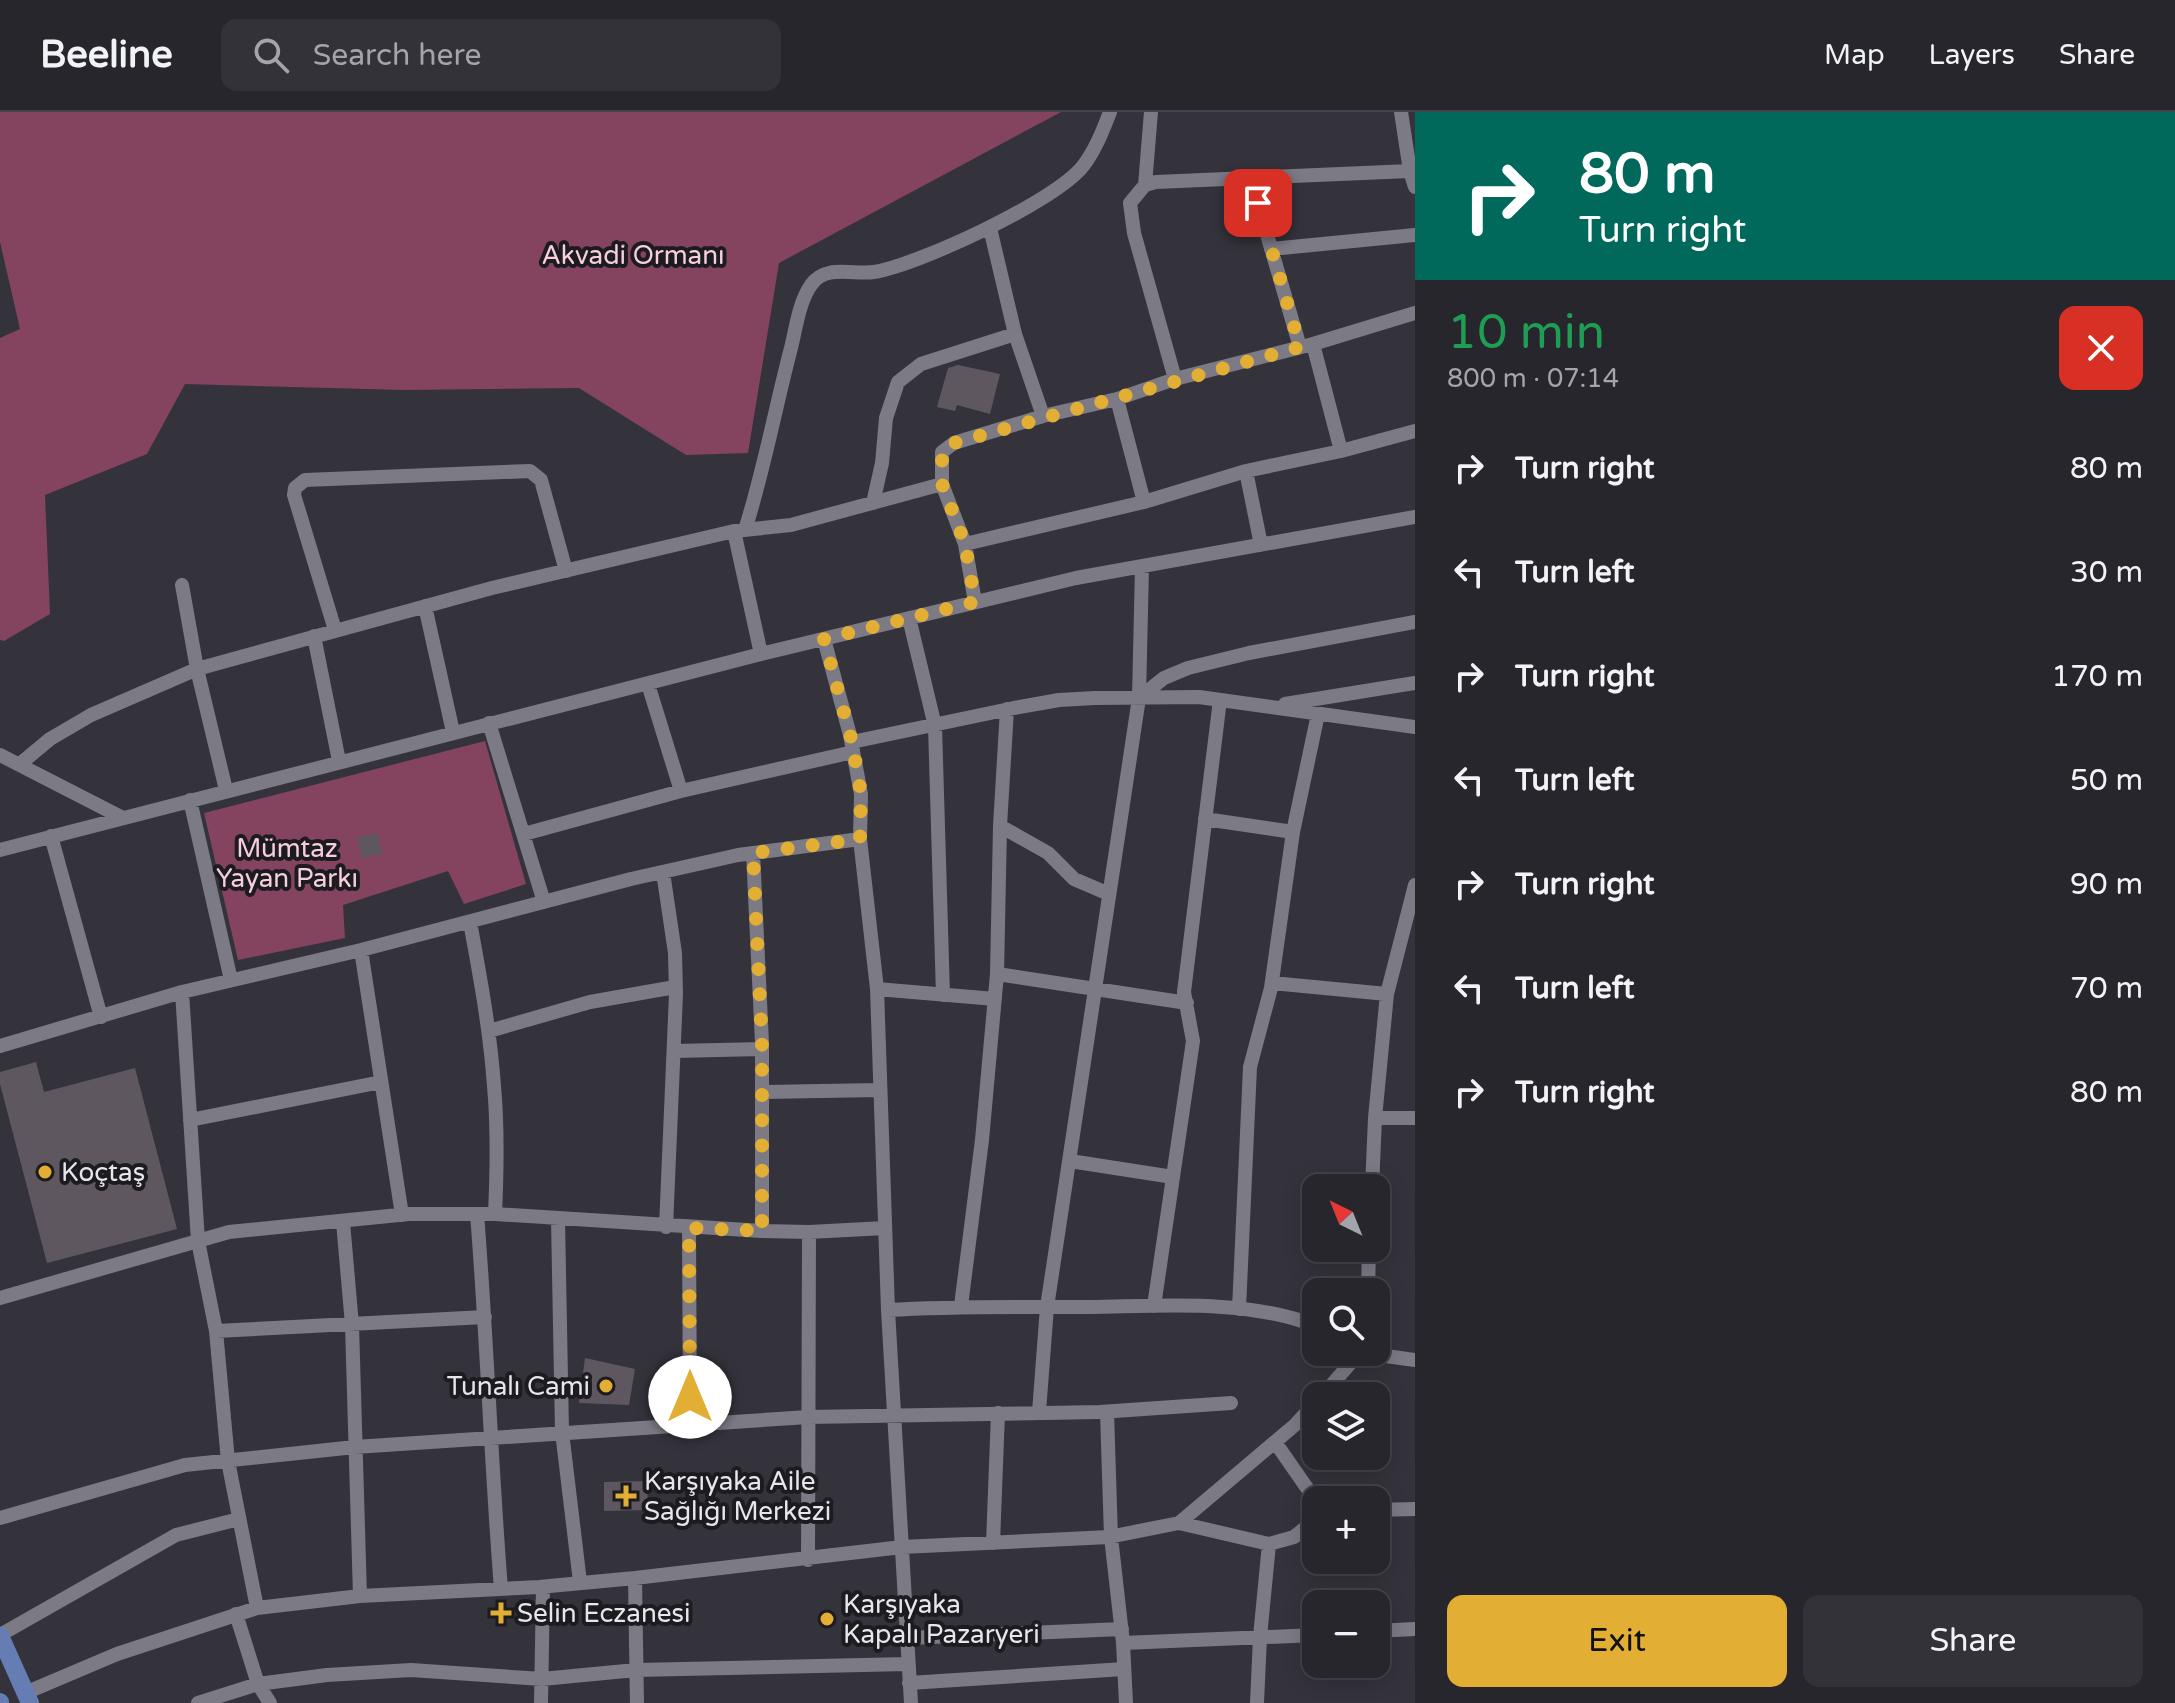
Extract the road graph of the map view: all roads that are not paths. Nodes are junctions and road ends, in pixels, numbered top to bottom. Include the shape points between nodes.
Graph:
1 (1110, 112) edge
2 (1151, 112) edge
3 (1401, 112) edge
4 (1410, 171) junction
5 (1251, 180) junction
6 (1145, 185) junction
7 (1415, 187) edge
8 (990, 228) junction
9 (1415, 235) edge
10 (1271, 249) junction
11 (1415, 313) edge
12 (1015, 334) junction
13 (1306, 345) junction
14 (1175, 379) junction
15 (1117, 399) junction
16 (1043, 416) junction
17 (1415, 431) edge
18 (1341, 451) junction
19 (1246, 471) junction
20 (942, 484) junction
21 (1144, 502) junction
22 (873, 503) junction
23 (1415, 517) edge
24 (739, 530) junction
25 (965, 544) junction
26 (1261, 545) junction
27 (1142, 567) junction
28 (566, 571) junction
29 (182, 585) dead end
30 (975, 602) junction
31 (425, 606) junction
32 (909, 618) junction
33 (1415, 622) edge
34 (335, 630) junction
35 (314, 636) junction
36 (824, 639) junction
37 (761, 654) junction
38 (197, 669) junction
39 (1415, 683) edge
40 (648, 684) junction
41 (1139, 698) junction
42 (1220, 700) junction
43 (1268, 707) junction
44 (1007, 709) junction
45 (1318, 714) junction
46 (489, 723) junction
47 (935, 726) junction
48 (1415, 727) edge
49 (453, 732) junction
50 (852, 747) junction
51 (0, 755) edge
52 (339, 761) junction
53 (20, 764) junction
54 (226, 790) junction
55 (681, 791) junction
56 (190, 800) junction
57 (121, 817) junction
58 (1205, 819) junction
59 (1000, 826) junction
60 (1293, 832) junction
61 (524, 834) junction
62 (51, 836) junction
63 (860, 839) junction
64 (0, 850) edge
65 (753, 853) junction
66 (663, 872) junction
67 (1415, 885) edge
68 (1109, 894) junction
69 (544, 902) junction
70 (470, 922) junction
71 (361, 950) junction
72 (997, 974) junction
73 (231, 980) junction
74 (1272, 983) junction
75 (675, 987) junction
76 (1095, 988) junction
77 (877, 989) junction
78 (182, 992) junction
79 (1387, 994) junction
80 (943, 995) junction
81 (995, 999) junction
82 (1187, 1003) junction
83 (101, 1017) junction
84 (489, 1031) junction
85 (0, 1046) edge
86 (762, 1049) junction
87 (675, 1051) junction
88 (381, 1082) junction
89 (880, 1090) junction
90 (763, 1092) junction
91 (1375, 1118) junction
92 (1415, 1118) edge
93 (190, 1120) junction
94 (1070, 1161) junction
95 (1373, 1174) edge
96 (1173, 1177) junction
97 (477, 1214) junction
98 (495, 1214) junction
99 (402, 1215) junction
100 (558, 1219) junction
101 (343, 1222) junction
102 (666, 1227) junction
103 (689, 1228) junction
104 (885, 1228) junction
105 (762, 1231) junction
106 (809, 1232) junction
107 (198, 1241) junction
108 (0, 1298) edge
109 (961, 1306) junction
110 (1154, 1306) junction
111 (1047, 1307) junction
112 (1239, 1309) junction
113 (888, 1310) junction
114 (485, 1317) junction
115 (1302, 1320) edge
116 (352, 1325) junction
117 (216, 1331) junction
118 (1390, 1357) edge
119 (1415, 1360) edge
120 (1348, 1366) edge
121 (1334, 1382) edge
122 (1231, 1403) dead end
123 (1039, 1412) junction
124 (1107, 1412) junction
125 (998, 1413) junction
126 (894, 1414) junction
127 (1302, 1416) edge
128 (808, 1417) junction
129 (690, 1425) junction
130 (562, 1432) junction
131 (489, 1440) junction
132 (1275, 1442) junction
133 (355, 1447) junction
134 (228, 1461) junction
135 (1306, 1486) edge
136 (1415, 1509) edge
137 (1390, 1510) edge
138 (0, 1518) edge
139 (239, 1519) junction
140 (1179, 1523) junction
141 (1302, 1530) edge
142 (1111, 1537) junction
143 (993, 1543) junction
144 (1269, 1544) junction
145 (902, 1547) junction
146 (808, 1560) junction
147 (635, 1578) junction
148 (580, 1582) junction
149 (543, 1587) junction
150 (501, 1589) junction
151 (360, 1596) junction
152 (257, 1608) junction
153 (236, 1614) junction
154 (1415, 1629) edge
155 (1390, 1630) edge
156 (0, 1635) edge
157 (1122, 1636) junction
158 (1302, 1636) edge
159 (1260, 1637) junction
160 (907, 1638) junction
161 (908, 1664) junction
162 (1124, 1669) junction
163 (636, 1670) junction
164 (542, 1679) junction
165 (909, 1683) junction
166 (258, 1684) junction
167 (30, 1700) edge
168 (198, 1703) edge
169 (270, 1703) edge
170 (541, 1703) edge
171 (637, 1703) edge
172 (911, 1703) edge
173 (1126, 1703) edge
174 (1257, 1703) edge

1 - 8 street via 1082,168
2 - 6 street
3 - 4 street
4 - 5 street
4 - 7 street
5 - 6 street
5 - 10 street
6 - 14 street via 1130,203 1134,233
8 - 12 street
8 - 24 street via 874,272 834,272 811,284 759,484
9 - 10 street
10 - 13 street
11 - 13 street
12 - 16 street
12 - 22 street via 921,364 898,382 886,418
13 - 14 street
13 - 18 street
14 - 15 street
15 - 16 street
15 - 21 street
16 - 20 street via 954,443 942,452
17 - 18 street
18 - 19 street
19 - 21 street
19 - 26 street
20 - 22 street
20 - 25 street
21 - 25 street
22 - 24 street via 791,525
23 - 26 street
24 - 28 street
24 - 37 street
25 - 30 street
26 - 27 street
27 - 30 street
27 - 41 street
28 - 31 street
28 - 34 street via 541,480 530,471 305,480 294,495
29 - 38 street
30 - 32 street
31 - 34 street
31 - 49 street
32 - 36 street
32 - 47 street
33 - 41 street via 1188,668 1164,678
34 - 35 street
35 - 38 street
35 - 52 street
36 - 37 street
36 - 50 street
37 - 40 street
38 - 53 street via 91,715
38 - 54 street
39 - 43 street
40 - 46 street
40 - 55 street
41 - 42 street
41 - 44 street via 1059,700
41 - 68 street
42 - 43 street
42 - 58 street
43 - 45 street
44 - 47 street
44 - 59 street
45 - 48 street
45 - 60 street
46 - 49 street
46 - 61 street
47 - 50 street
47 - 80 street
49 - 52 street
50 - 55 street
50 - 63 street via 861,794
51 - 53 street
52 - 54 street
53 - 57 street
54 - 56 street
55 - 61 street
56 - 57 street
56 - 73 street
57 - 62 street
58 - 60 street
58 - 82 street via 1184,992
59 - 68 street via 1048,853 1074,879
59 - 72 street
60 - 74 street
61 - 69 street
62 - 64 street
62 - 83 street
63 - 65 street
63 - 77 street
65 - 66 street
65 - 86 street
66 - 69 street
66 - 75 street
67 - 79 street
68 - 76 street
69 - 70 street
70 - 71 street
70 - 84 street
71 - 73 street
71 - 88 street
72 - 76 street
72 - 81 street
73 - 78 street
74 - 79 street
74 - 112 street via 1250,1067
75 - 84 street via 590,1002
75 - 87 street
76 - 82 street
76 - 94 street
77 - 80 street
77 - 89 street
78 - 83 street
78 - 93 street
79 - 91 street
80 - 81 street
81 - 109 street
82 - 96 street via 1193,1041
83 - 85 street
84 - 98 street
86 - 87 street
86 - 90 street
87 - 102 street
88 - 93 street
88 - 99 street
89 - 90 street
89 - 104 street
90 - 105 street
91 - 92 street
91 - 95 street
93 - 107 street
94 - 96 street
94 - 111 street
96 - 110 street
97 - 98 street
97 - 99 street
97 - 114 street
98 - 100 street
99 - 101 street
100 - 102 street
100 - 130 street
101 - 107 street via 229,1232
101 - 116 street
102 - 103 street
103 - 105 street
103 - 129 street
104 - 106 street
104 - 113 street
105 - 106 street
106 - 128 street
107 - 108 street
107 - 117 street
109 - 111 street
109 - 113 street
110 - 111 street
110 - 112 street
111 - 123 street
112 - 115 street
113 - 126 street
114 - 116 street
114 - 131 street
116 - 117 street
116 - 133 street
117 - 134 street
118 - 119 street
120 - 121 street
122 - 124 street
123 - 124 street
123 - 125 street
124 - 142 street
125 - 126 street
125 - 143 street
126 - 128 street
126 - 145 street
127 - 132 street
128 - 129 street
128 - 146 street
129 - 130 street
130 - 131 street
130 - 148 street
131 - 133 street
131 - 150 street
132 - 135 street
132 - 140 street
133 - 134 street
133 - 151 street
134 - 138 street via 185,1465
134 - 139 street
136 - 137 street
139 - 152 street
139 - 156 street via 176,1535
140 - 142 street
140 - 144 street
141 - 144 street
142 - 143 street
142 - 157 street
143 - 145 street
144 - 159 street
145 - 146 street
145 - 160 street
146 - 147 street
147 - 148 street
147 - 163 street
148 - 149 street
149 - 150 street
149 - 164 street
150 - 151 street
151 - 152 street
152 - 153 street
153 - 166 street
153 - 167 street via 117,1654
154 - 155 street
156 - 167 main road
157 - 159 street
157 - 160 street
157 - 162 street
158 - 159 street
159 - 174 street
160 - 161 street
161 - 163 street
161 - 165 street
162 - 165 street
162 - 173 street
163 - 164 street
163 - 171 street
164 - 166 street via 411,1670
164 - 170 street
165 - 172 street
166 - 168 street
166 - 169 street

